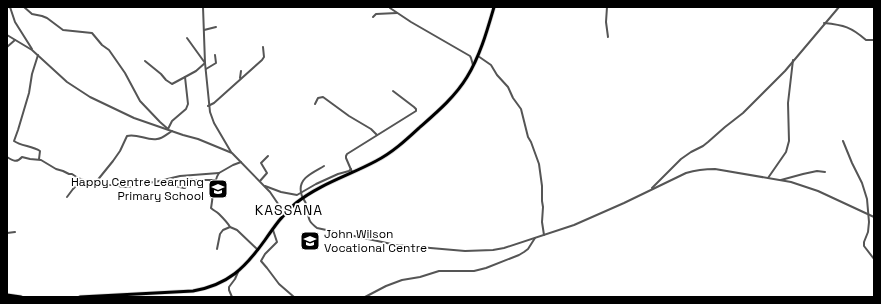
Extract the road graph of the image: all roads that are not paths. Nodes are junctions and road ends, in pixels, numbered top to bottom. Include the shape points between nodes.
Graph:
1 (10, 7) edge
2 (24, 7) edge
3 (203, 7) edge
4 (494, 7) edge
5 (607, 7) edge
6 (838, 7) edge
7 (390, 8) dead end
8 (398, 13) junction
9 (373, 17) dead end
10 (824, 23) junction
11 (216, 27) dead end
12 (204, 30) junction
13 (7, 35) edge
14 (608, 37) dead end
15 (187, 38) dead end
16 (16, 40) junction
17 (874, 40) edge
18 (263, 47) dead end
19 (7, 48) edge
20 (32, 50) junction
21 (38, 55) junction
22 (215, 55) dead end
23 (478, 56) junction
24 (793, 59) junction
25 (144, 62) dead end
26 (205, 63) junction
27 (473, 66) junction
28 (206, 69) junction
29 (241, 71) dead end
30 (185, 77) junction
31 (240, 80) junction
32 (393, 91) dead end
33 (315, 104) dead end
34 (208, 106) junction
35 (168, 129) junction
36 (172, 131) junction
37 (377, 135) junction
38 (843, 141) dead end
39 (232, 153) junction
40 (268, 156) dead end
41 (7, 157) edge
42 (39, 159) junction
43 (241, 162) junction
44 (324, 166) dead end
45 (352, 171) junction
46 (825, 172) dead end
47 (219, 173) junction
48 (768, 178) junction
49 (216, 180) junction
50 (780, 180) junction
51 (260, 181) junction
52 (96, 182) junction
53 (91, 183) junction
54 (171, 185) dead end
55 (264, 186) junction
56 (651, 189) junction
57 (301, 194) junction
58 (67, 196) dead end
59 (303, 198) junction
60 (285, 214) junction
61 (868, 214) junction
62 (874, 217) edge
63 (230, 228) junction
64 (272, 230) junction
65 (15, 232) dead end
66 (7, 233) edge
67 (544, 235) junction
68 (535, 238) junction
69 (217, 249) dead end
70 (258, 250) junction
71 (874, 259) edge
72 (238, 271) junction
73 (7, 295) edge
74 (21, 297) edge
75 (80, 297) edge
76 (232, 297) edge
77 (294, 297) edge
78 (365, 297) edge

1 - 20 street via 15,22
2 - 35 street via 32,14 47,18 63,30 92,33 109,50 140,101
3 - 12 street
4 - 23 main road
5 - 14 street
6 - 10 street
7 - 8 street
8 - 9 street via 376,14
8 - 27 street via 470,56
10 - 17 street via 847,27 866,40
10 - 24 street
11 - 12 street
12 - 26 street
13 - 16 street
15 - 26 street
16 - 19 street
16 - 20 street
18 - 31 street via 264,59
20 - 21 street
21 - 35 street via 67,82 82,92 134,118
21 - 42 street via 14,141 40,151
22 - 28 street via 216,63
23 - 27 main road
23 - 67 street via 491,65 521,109 528,137 539,164
24 - 48 street via 788,103 789,141 786,152
24 - 56 street via 743,113 703,146 681,160
25 - 30 street via 172,84
26 - 28 street
26 - 30 street via 196,72
27 - 45 main road via 450,99 393,151
28 - 34 street
29 - 31 street
30 - 35 street via 188,104
31 - 34 street
32 - 37 street via 416,111
33 - 37 street via 318,98 323,97
34 - 39 street via 211,117
35 - 36 street
36 - 39 street
36 - 52 street via 158,139 127,136 120,151
37 - 45 street via 346,155
38 - 61 street via 862,183
39 - 43 street
40 - 51 street via 261,164 267,173
41 - 42 street via 15,161 22,157
42 - 53 street
43 - 47 street
43 - 51 street
44 - 57 street via 307,176
45 - 57 street via 338,174
45 - 59 main road
46 - 50 street via 817,171
47 - 49 street
47 - 52 street via 180,176 125,188
48 - 50 street
48 - 56 street via 705,169 686,173
49 - 54 street via 191,179 184,188
49 - 63 street via 212,210
50 - 61 street via 811,188
51 - 55 street
52 - 53 street
53 - 58 street via 76,186
55 - 57 street via 281,192
55 - 60 street
56 - 67 street via 574,225
57 - 59 street
59 - 60 main road
59 - 68 street via 308,218 317,228 396,245 481,251 504,248
60 - 64 main road
61 - 62 street
61 - 71 street via 869,226 864,246
63 - 69 street via 222,230
63 - 70 street via 237,230
64 - 70 main road
64 - 77 street via 277,242 261,261 279,284
65 - 66 street
67 - 68 street
68 - 78 street via 524,252 486,268 474,271 439,271 402,280
70 - 72 main road
72 - 75 main road via 221,283 198,290
72 - 76 street via 229,287
73 - 74 main road

